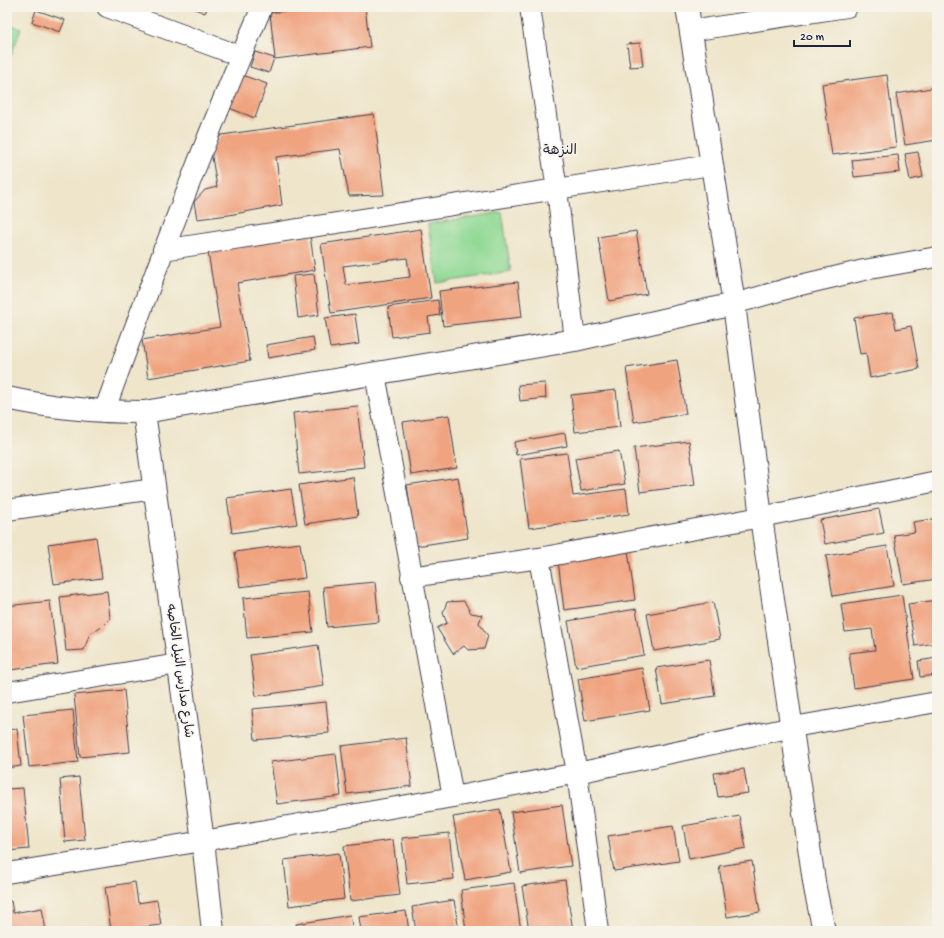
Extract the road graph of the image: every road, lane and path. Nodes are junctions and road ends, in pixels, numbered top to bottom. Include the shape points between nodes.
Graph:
1 (107, 7) edge
2 (262, 7) edge
3 (530, 7) edge
4 (687, 7) edge
5 (847, 7) edge
6 (690, 31) junction
7 (240, 56) junction
8 (711, 165) junction
9 (557, 190) junction
10 (162, 250) junction
11 (937, 257) edge
12 (734, 304) junction
13 (576, 340) junction
14 (374, 374) junction
15 (7, 398) edge
16 (104, 412) junction
17 (144, 412) junction
18 (937, 481) edge
19 (154, 488) junction
20 (7, 510) edge
21 (761, 517) junction
22 (539, 558) junction
23 (411, 577) junction
24 (178, 664) junction
25 (7, 692) edge
26 (937, 702) edge
27 (792, 727) junction
28 (577, 773) junction
29 (452, 797) junction
30 (203, 841) junction
31 (7, 873) edge
32 (213, 931) edge
33 (598, 931) edge
34 (824, 931) edge

1 - 7 street
2 - 7 street
3 - 9 street
4 - 6 street
5 - 6 street
6 - 8 street
7 - 10 street
8 - 9 street
8 - 12 street
9 - 10 street
9 - 13 street
10 - 16 street
11 - 12 street via 856,272
12 - 13 street
12 - 21 street
13 - 14 street
14 - 17 street
14 - 23 street
15 - 16 street
16 - 17 street
17 - 19 street, شارع مدارس النيل الخاصه
18 - 21 street
19 - 20 street
19 - 24 street, شارع مدارس النيل الخاصه
21 - 22 street
21 - 27 street
22 - 23 street
22 - 28 street
23 - 29 street
24 - 25 street
24 - 30 street, شارع مدارس النيل الخاصه
26 - 27 street
27 - 28 street
27 - 34 street
28 - 29 street
28 - 33 street
29 - 30 street
30 - 31 street
30 - 32 street, شارع مدارس النيل الخاصه

